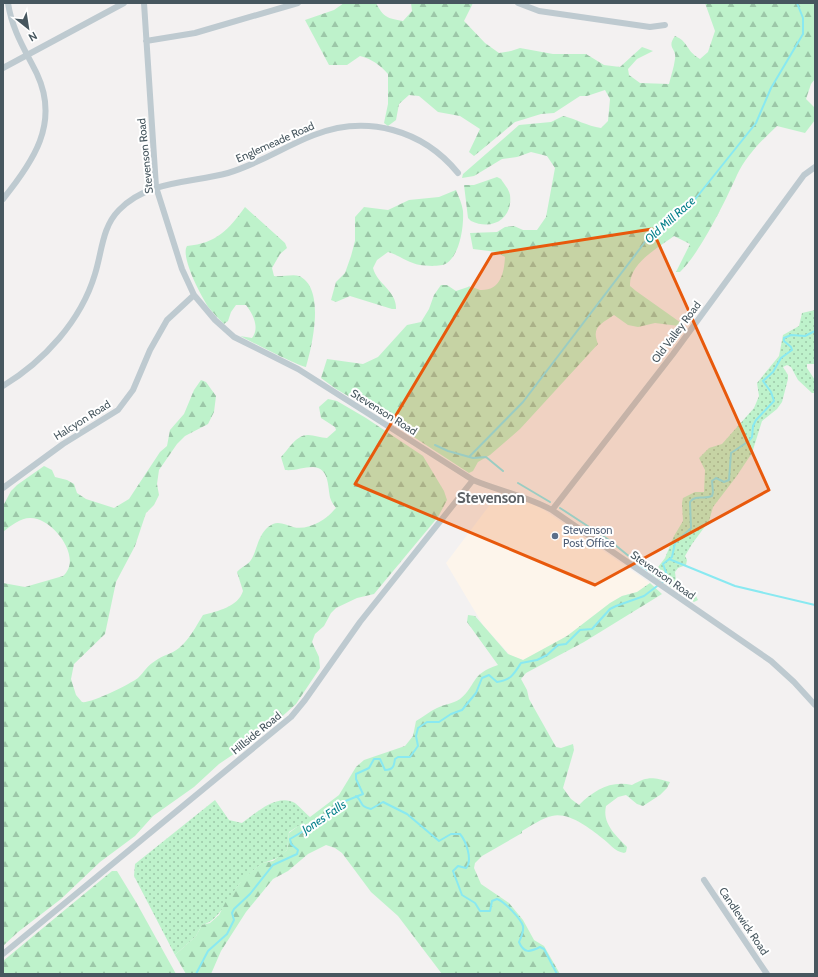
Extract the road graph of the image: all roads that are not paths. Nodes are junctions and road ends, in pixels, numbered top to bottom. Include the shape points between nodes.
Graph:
1 (8, 3) edge
2 (124, 3) edge
3 (144, 3) edge
4 (298, 3) edge
5 (518, 3) edge
6 (665, 25) dead end
7 (146, 41) junction
8 (27, 55) junction
9 (3, 68) edge
10 (815, 167) edge
11 (458, 173) dead end
12 (156, 187) junction
13 (3, 199) edge
14 (194, 295) junction
15 (3, 386) edge
16 (473, 480) junction
17 (3, 488) edge
18 (552, 510) junction
19 (815, 705) edge
20 (704, 880) dead end
21 (3, 954) edge
22 (767, 974) edge

1 - 8 street via 14,28
2 - 8 street
3 - 7 street, Stevenson Road
4 - 7 street via 195,33
5 - 6 street via 539,11 650,27
7 - 12 street, Stevenson Road
8 - 9 street
8 - 13 street via 41,86 45,112 43,132 29,165
10 - 18 street, Old Valley Road via 804,175 673,354
11 - 12 street, Englemeade Road via 438,152 412,136 380,126 361,126 328,130 227,173
12 - 14 street, Stevenson Road via 182,269
12 - 15 street, Englemeade Road via 134,197 117,212 106,232 95,275 75,316 43,355
14 - 16 street, Stevenson Road via 215,320 234,337 298,369
14 - 17 street, Halcyon Road via 178,308 164,325 133,390 118,410 63,444
16 - 18 street, Stevenson Road via 532,500
16 - 21 street, Hillside Road via 360,622 291,717
18 - 19 street, Stevenson Road via 771,661
20 - 22 street, Candlewick Road

